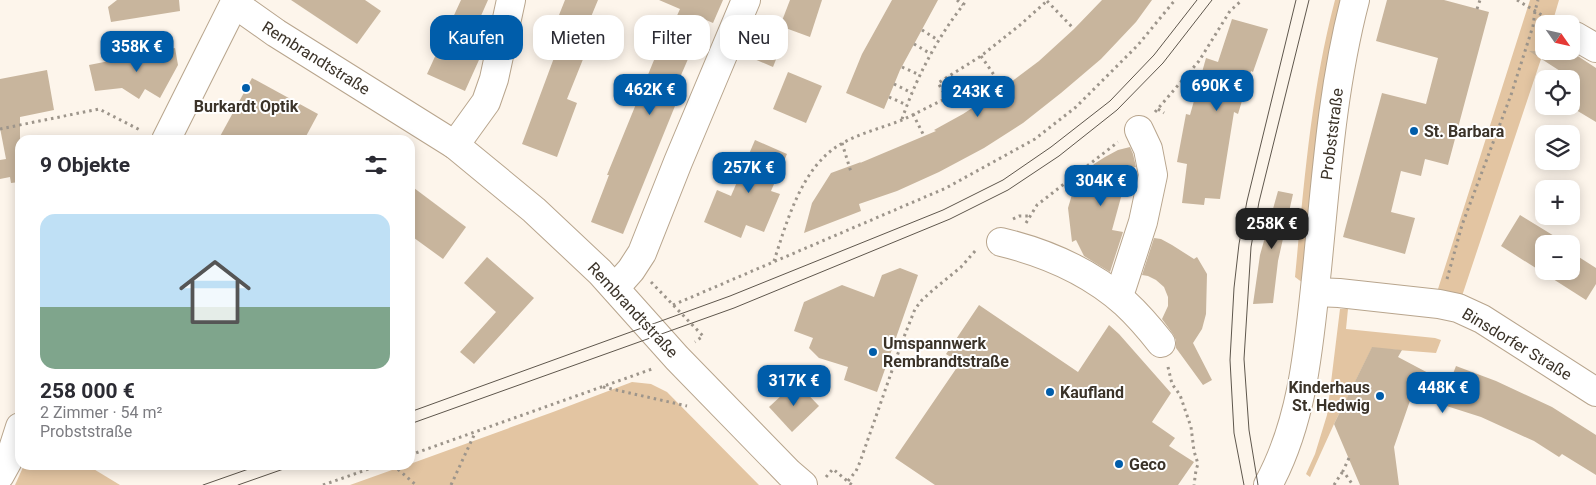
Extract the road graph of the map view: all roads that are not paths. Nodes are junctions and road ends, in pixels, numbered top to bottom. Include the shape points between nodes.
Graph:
1 (511, 0) edge
2 (746, 0) edge
3 (1355, 0) edge
4 (234, 1) edge
5 (1139, 130) road end
6 (156, 135) edge
7 (455, 145) junction
8 (997, 235) road end
9 (615, 288) junction
10 (1314, 292) junction
11 (1125, 296) junction
12 (1162, 343) road end
13 (1596, 392) edge
14 (15, 422) edge
15 (0, 441) edge
16 (15, 443) edge
17 (0, 475) edge
18 (1278, 481) edge
19 (814, 482) edge

1 - 7 street via 486,102
2 - 9 street via 642,253
3 - 10 street, Probststraße via 1332,116
4 - 6 street
4 - 7 street, Rembrandtstraße via 268,28
5 - 11 street via 1148,150 1153,174
7 - 9 street, Rembrandtstraße via 534,210
8 - 11 street via 1065,262
9 - 19 street, Rembrandtstraße via 677,358 789,473
10 - 13 street, Binsdorfer Straße via 1458,308 1482,319
10 - 18 street, Probststraße via 1304,380
11 - 12 street
14 - 15 street
16 - 17 street

